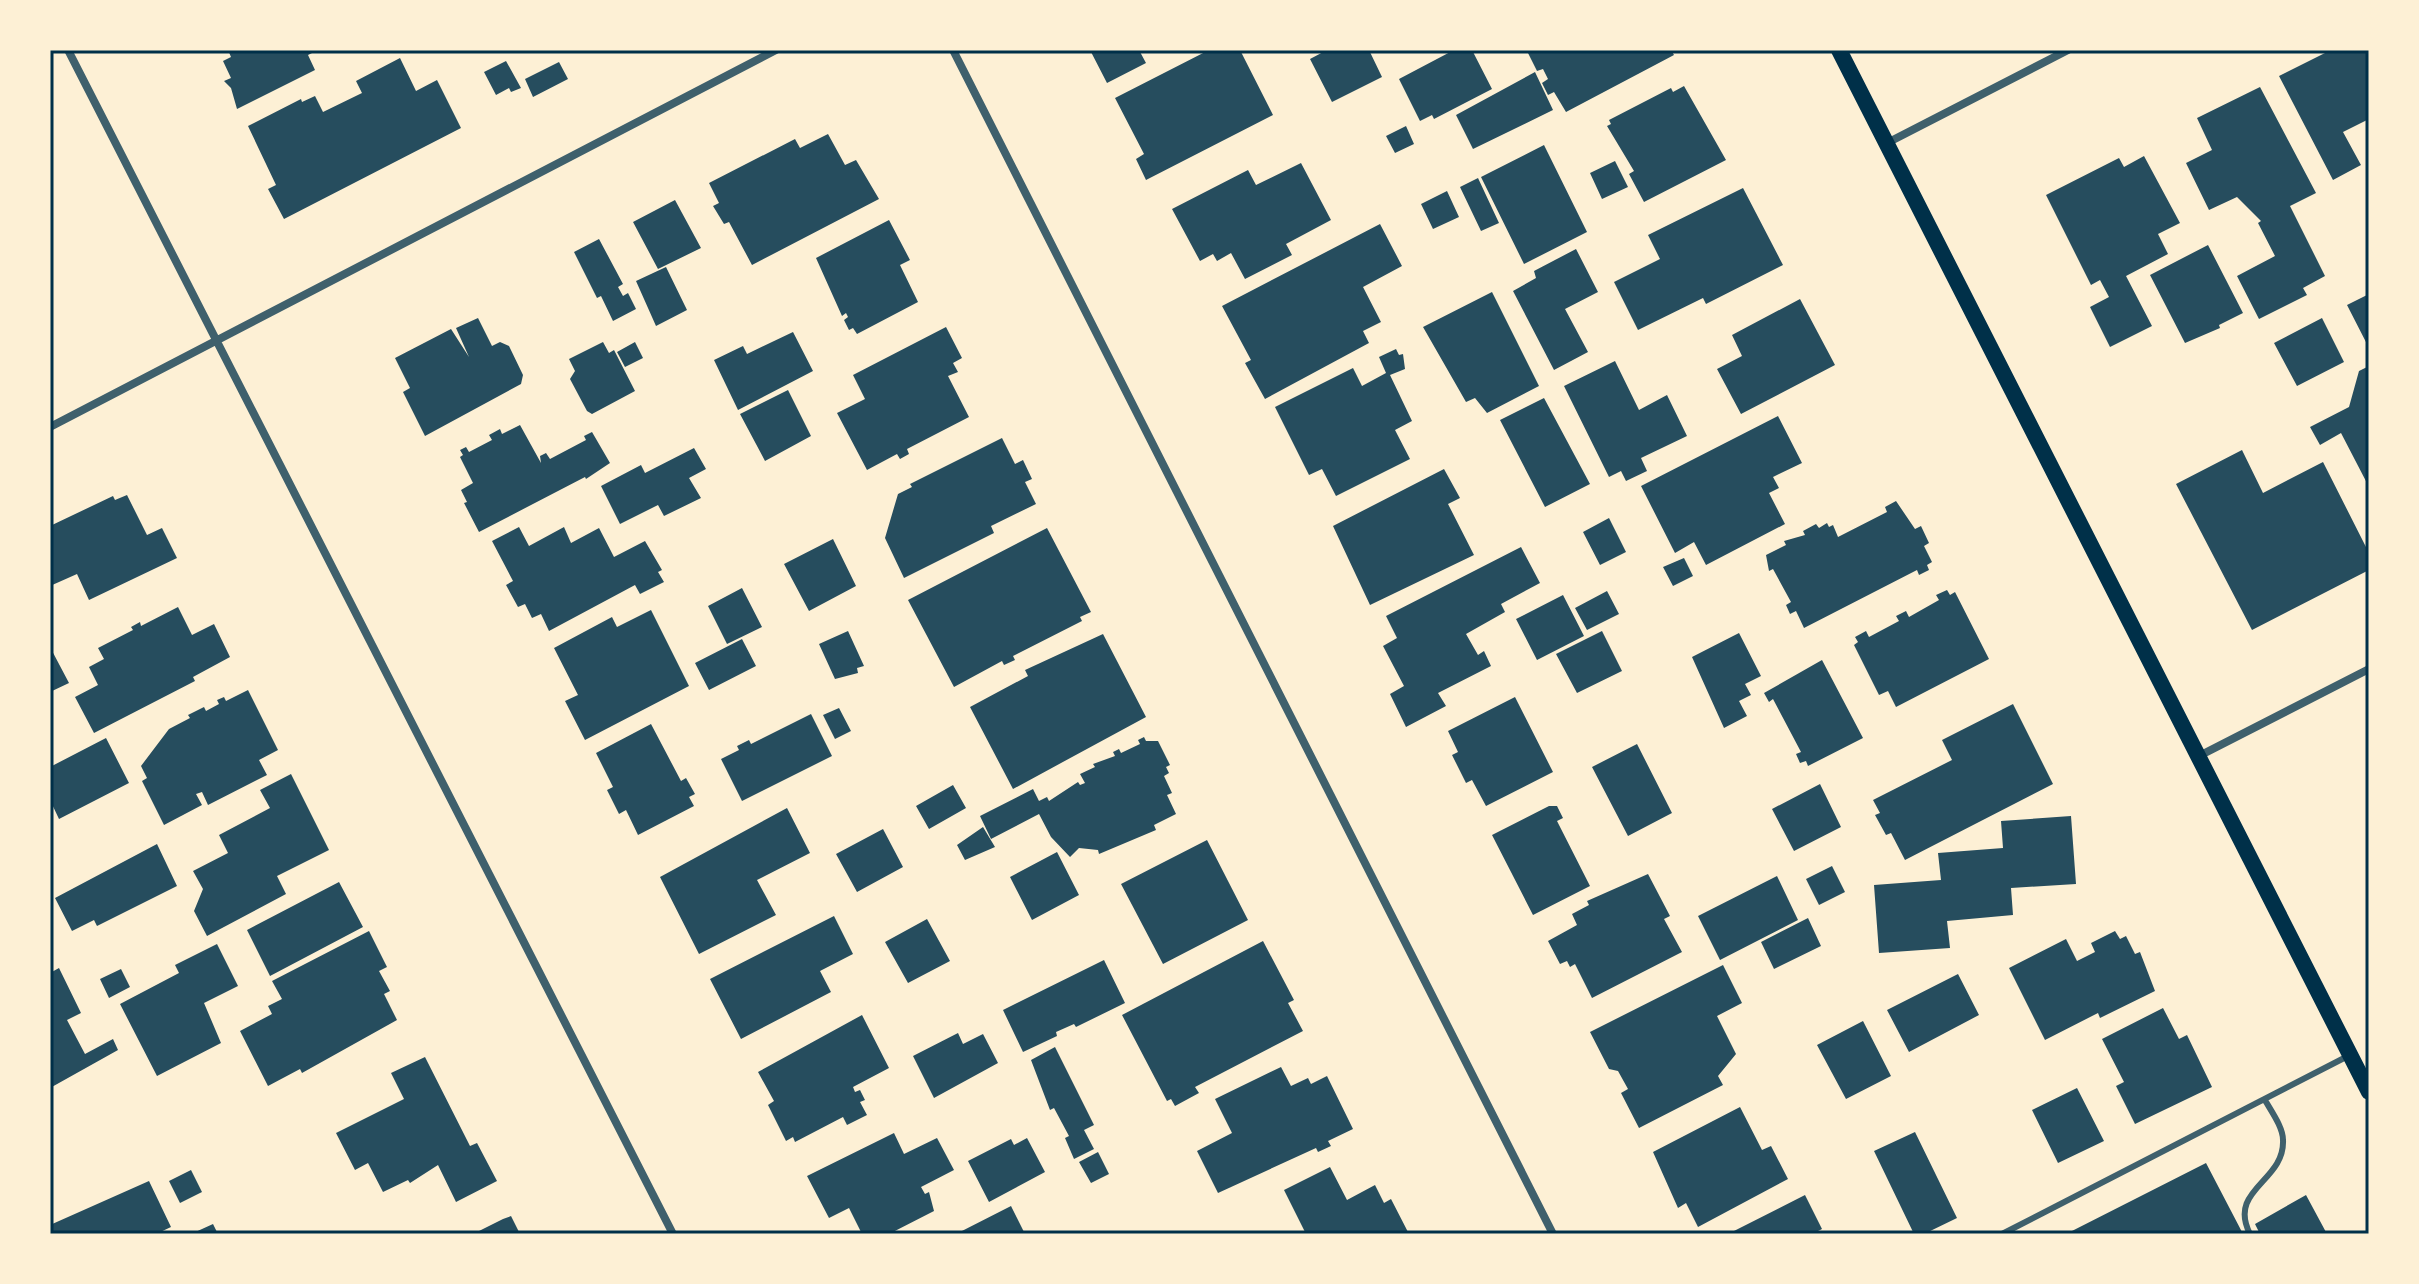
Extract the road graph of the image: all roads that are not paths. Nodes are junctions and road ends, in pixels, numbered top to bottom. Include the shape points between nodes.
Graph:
1 (68, 50) edge
2 (776, 50) edge
3 (953, 50) edge
4 (1839, 50) edge
5 (2068, 50) edge
6 (1887, 143) junction
7 (218, 342) junction
8 (50, 427) edge
9 (2369, 669) edge
10 (2198, 756) junction
11 (2350, 1055) junction
12 (2369, 1092) edge
13 (2265, 1100) junction
14 (673, 1234) edge
15 (1553, 1234) edge
16 (2002, 1234) edge
17 (2250, 1234) edge

1 - 7 street
2 - 7 street
3 - 15 street
4 - 6 main road
5 - 6 street
6 - 10 main road
7 - 8 street
7 - 14 street
9 - 10 street
10 - 11 main road
11 - 12 main road
11 - 13 lane
13 - 16 lane
13 - 17 lane via 2284,1137 2281,1163 2247,1198 2244,1221

